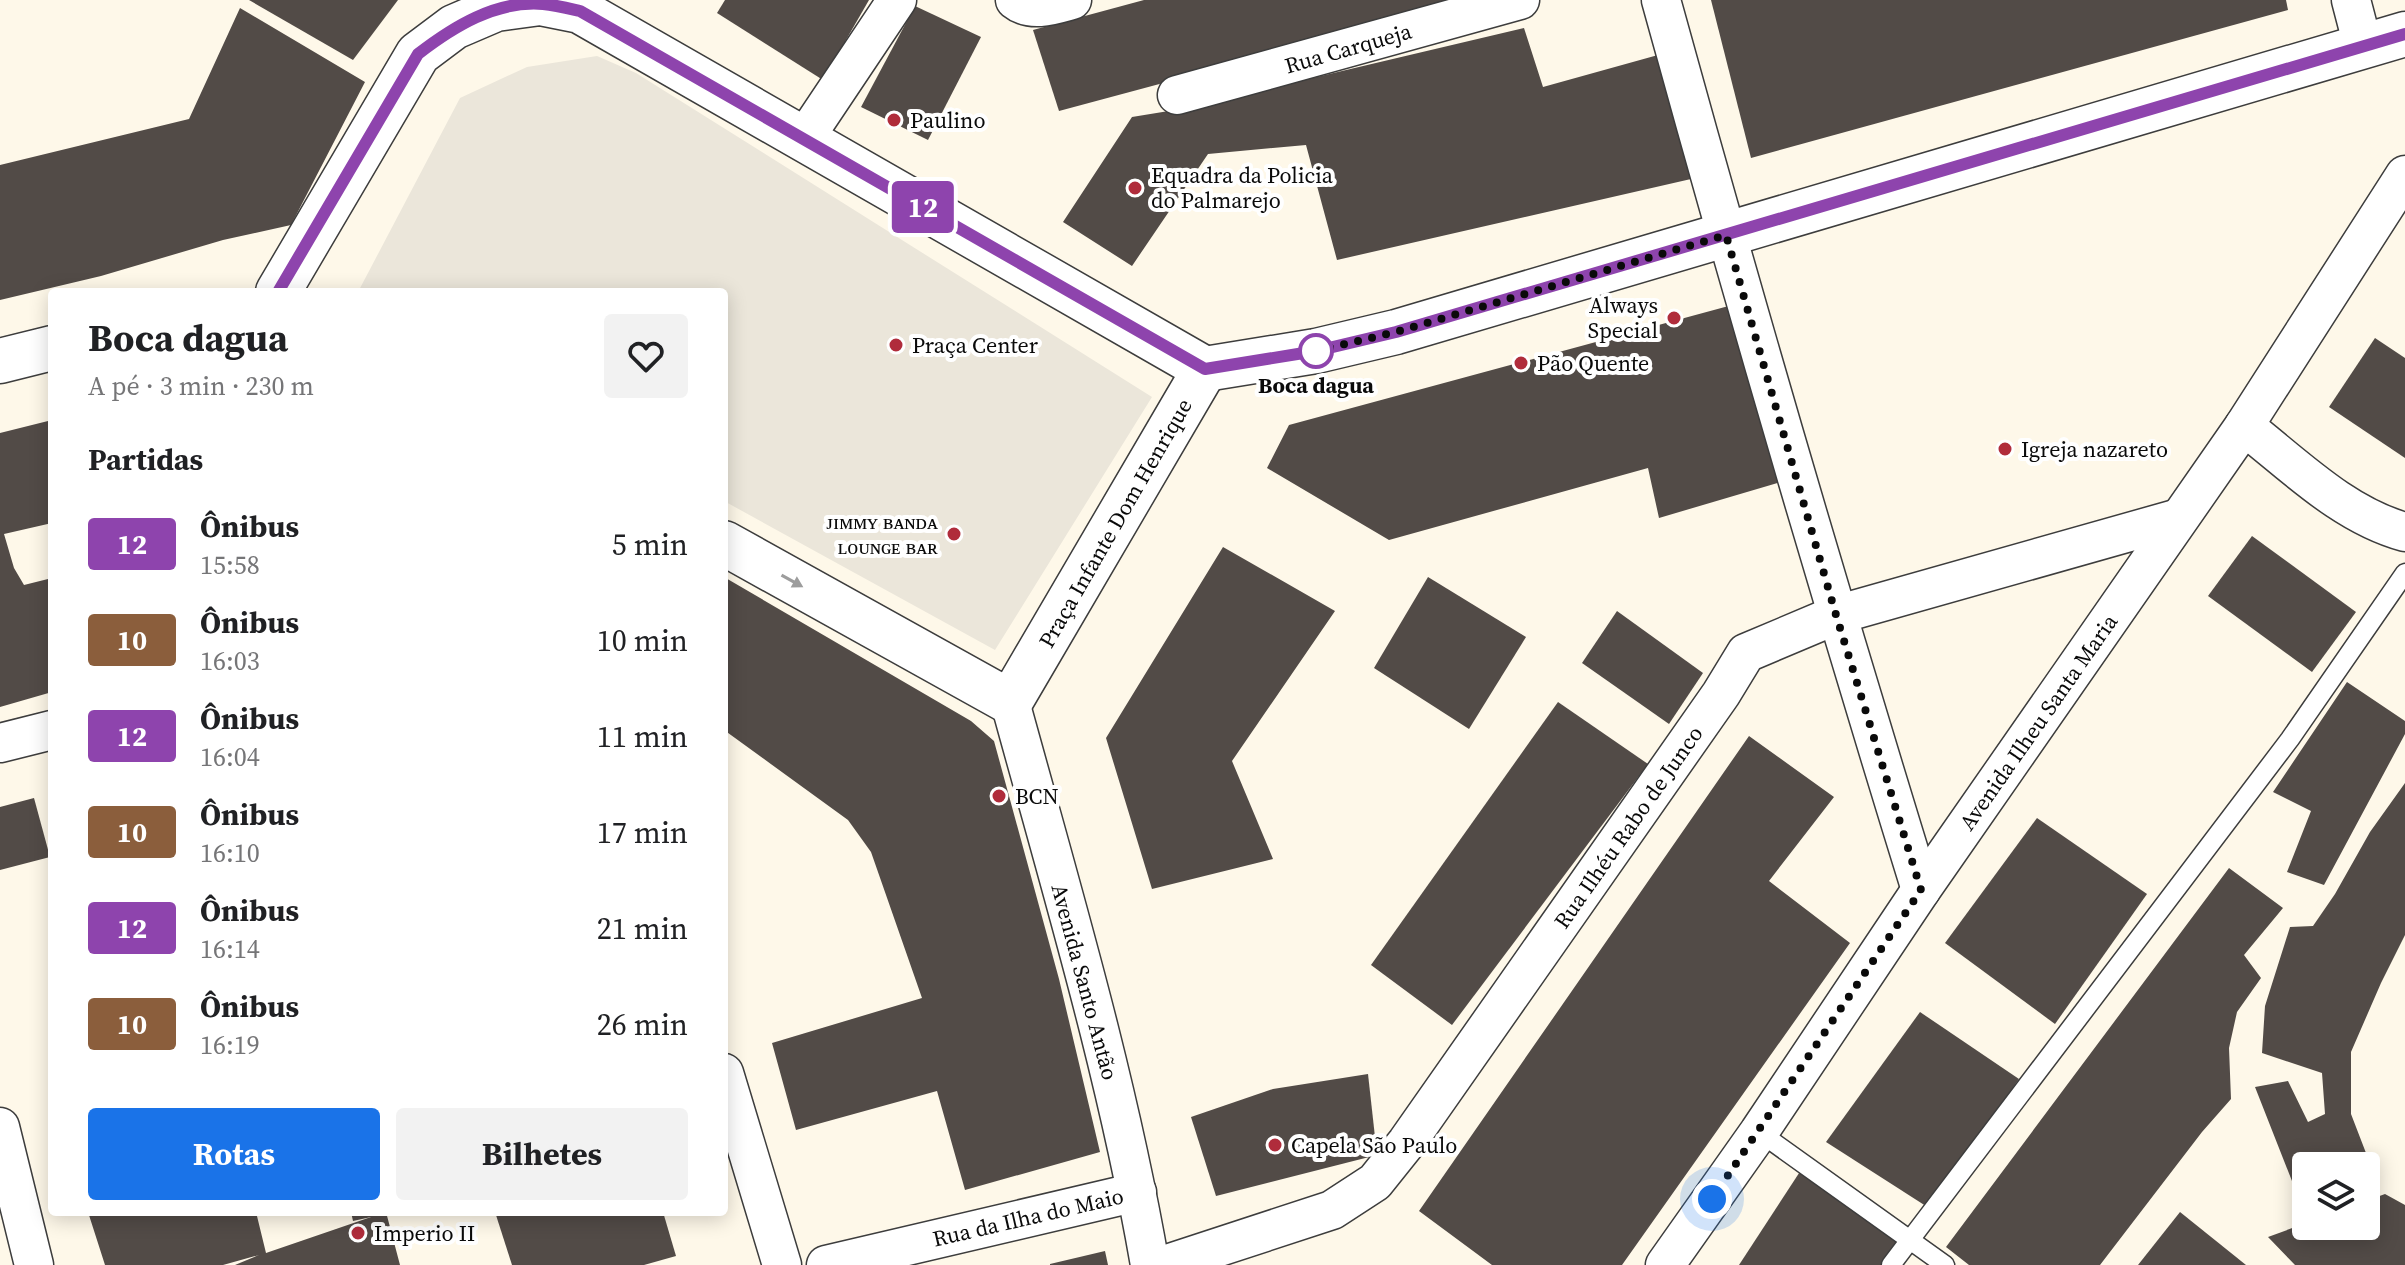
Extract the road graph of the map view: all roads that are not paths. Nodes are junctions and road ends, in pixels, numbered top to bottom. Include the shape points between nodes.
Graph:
1 (897, 0) edge
2 (1015, 0) edge
3 (1072, 0) edge
4 (1520, 0) edge
5 (1661, 0) edge
6 (2351, 0) edge
7 (578, 5) edge
8 (2405, 34) edge
9 (2363, 46) junction
10 (1177, 95) dead end
11 (804, 139) junction
12 (2405, 175) edge
13 (1726, 235) junction
14 (280, 288) edge
15 (48, 349) edge
16 (0, 361) edge
17 (1205, 369) junction
18 (2244, 426) junction
19 (2179, 518) junction
20 (2405, 532) edge
21 (728, 545) edge
22 (2405, 573) edge
23 (1836, 615) junction
24 (1010, 702) junction
25 (48, 731) edge
26 (0, 743) edge
27 (1921, 890) junction
28 (728, 1086) edge
29 (0, 1130) edge
30 (1759, 1132) junction
31 (1137, 1192) junction
32 (1910, 1239) junction
33 (34, 1265) edge
34 (782, 1265) edge
35 (826, 1265) edge
36 (1150, 1265) edge
37 (1164, 1265) edge
38 (1665, 1265) edge
39 (1891, 1265) edge
40 (1945, 1265) edge

1 - 11 street
2 - 3 street via 1044,7
4 - 10 street, Rua Carqueja
5 - 13 street
6 - 9 street
7 - 11 street
7 - 14 street via 496,9 454,27 418,54
8 - 9 street
9 - 13 street
11 - 17 street
12 - 18 street, Avenida Ilheu Santa Maria
13 - 17 street via 1396,332
13 - 23 street
15 - 16 street
17 - 24 street, Praça Infante Dom Henrique
18 - 19 street, Avenida Ilheu Santa Maria
18 - 20 street via 2351,509
19 - 23 street, Rua Ilhéu Rabo de Junco
19 - 27 street, Avenida Ilheu Santa Maria
21 -> 24 street
22 - 32 lane via 2290,739
23 - 27 street
23 - 37 street, Rua Ilhéu Rabo de Junco via 1746,653 1375,1182 1332,1210
24 - 31 street, Avenida Santo Antão via 1099,1028
25 - 26 street
27 - 30 street, Avenida Ilheu Santa Maria
28 - 34 street
29 - 33 street
30 - 32 lane
30 - 38 street, Avenida Ilheu Santa Maria
31 - 35 street, Rua da Ilha do Maio
31 - 36 street, Avenida Santo Antão
32 - 39 lane
32 - 40 lane

